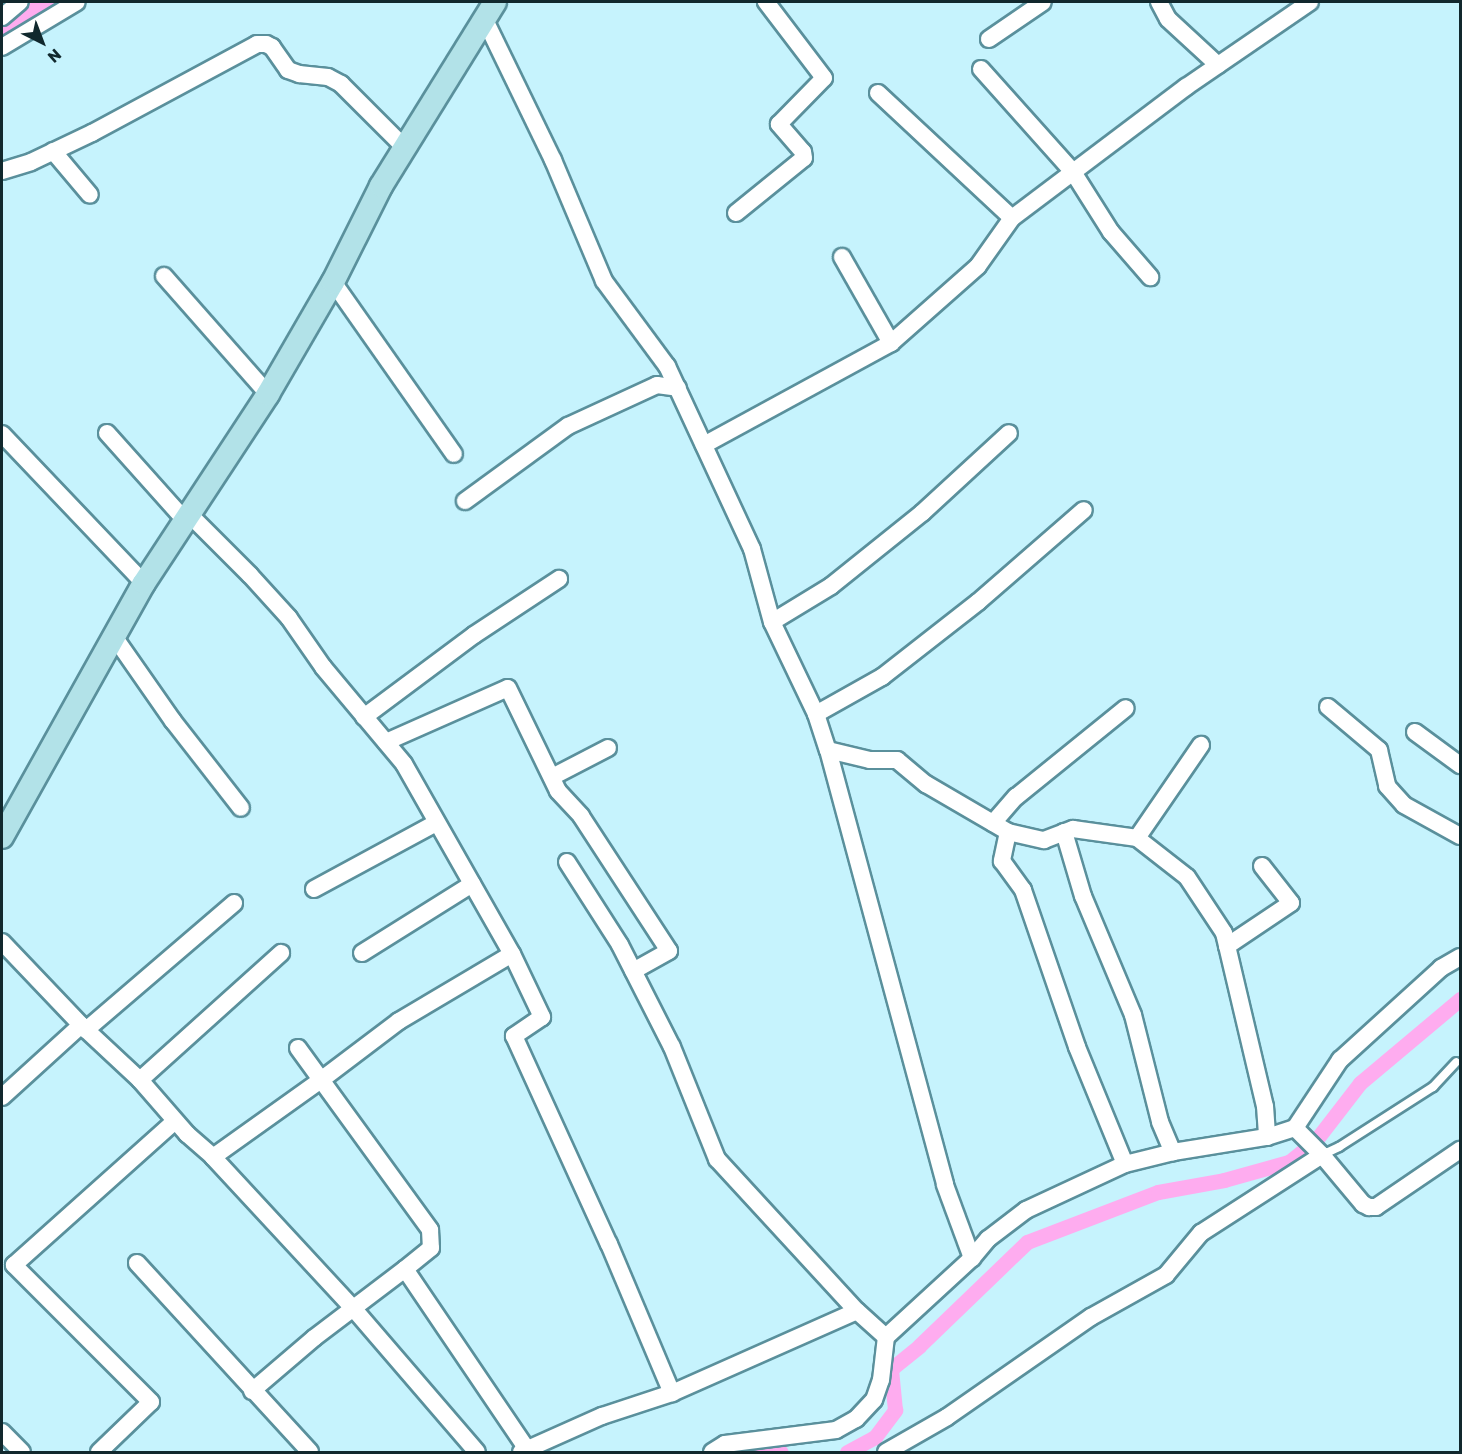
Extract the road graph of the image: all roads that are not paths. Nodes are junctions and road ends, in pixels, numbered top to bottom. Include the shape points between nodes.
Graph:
1 (20, 2) edge
2 (77, 2) edge
3 (766, 2) edge
4 (1043, 2) edge
5 (1159, 2) edge
6 (1310, 2) edge
7 (489, 10) edge
8 (2, 16) edge
9 (989, 39) dead end
10 (2, 47) edge
11 (1218, 65) junction
12 (981, 69) dead end
13 (878, 93) dead end
14 (404, 147) junction
15 (53, 151) junction
16 (2, 171) edge
17 (1073, 172) junction
18 (90, 195) dead end
19 (735, 213) dead end
20 (1012, 218) junction
21 (842, 257) dead end
22 (164, 276) dead end
23 (1150, 277) dead end
24 (333, 282) junction
25 (891, 343) junction
26 (678, 388) junction
27 (268, 394) junction
28 (107, 433) dead end
29 (1009, 433) dead end
30 (2, 434) edge
31 (704, 445) junction
32 (454, 454) dead end
33 (465, 501) dead end
34 (1084, 510) dead end
35 (186, 516) junction
36 (559, 579) dead end
37 (144, 583) junction
38 (772, 622) junction
39 (112, 635) junction
40 (1328, 707) dead end
41 (1126, 708) dead end
42 (816, 714) junction
43 (364, 717) junction
44 (1416, 732) dead end
45 (386, 742) junction
46 (1201, 745) dead end
47 (608, 748) dead end
48 (828, 750) junction
49 (1461, 765) edge
50 (552, 777) junction
51 (241, 808) dead end
52 (436, 823) junction
53 (993, 823) junction
54 (1008, 832) junction
55 (1065, 832) junction
56 (1461, 836) edge
57 (2, 837) edge
58 (1137, 838) junction
59 (567, 862) dead end
60 (1262, 866) dead end
61 (472, 884) junction
62 (314, 889) dead end
63 (234, 903) dead end
64 (2, 942) edge
65 (1227, 946) junction
66 (281, 953) dead end
67 (362, 953) dead end
68 (512, 954) junction
69 (1461, 957) edge
70 (633, 971) junction
71 (84, 1028) junction
72 (298, 1048) dead end
73 (1456, 1062) dead end
74 (140, 1080) junction
75 (321, 1080) junction
76 (2, 1097) edge
77 (175, 1121) junction
78 (1295, 1128) junction
79 (1267, 1137) junction
80 (1461, 1150) edge
81 (1173, 1152) junction
82 (1322, 1155) junction
83 (213, 1157) junction
84 (1125, 1164) junction
85 (972, 1258) junction
86 (137, 1263) dead end
87 (405, 1269) junction
88 (353, 1308) junction
89 (857, 1311) junction
90 (886, 1337) junction
91 (252, 1391) junction
92 (672, 1393) junction
93 (2, 1432) edge
94 (722, 1450) edge
95 (525, 1451) edge
96 (22, 1452) edge
97 (99, 1452) edge
98 (310, 1452) edge
99 (477, 1452) edge
100 (886, 1452) edge

1 - 8 street
2 - 10 street
3 - 19 street via 824,78 780,124 804,158
4 - 9 street
5 - 11 street via 1168,19
6 - 11 street
7 - 14 street
7 - 26 street via 604,281 667,366
11 - 17 street
12 - 17 street
13 - 20 street
14 - 15 street via 341,84 328,77 288,70 272,47 257,44
14 - 24 street
15 - 16 street
15 - 18 street
17 - 20 street
17 - 23 street via 1111,232
20 - 25 street via 978,266
21 - 25 street
22 - 27 street
24 - 27 street
24 - 32 street
25 - 31 street
26 - 31 street
26 - 33 street via 657,385 568,426
27 - 35 street
28 - 35 street
29 - 38 street via 922,513 831,586
30 - 37 street
31 - 38 street via 752,549
34 - 42 street via 978,602 882,677
35 - 37 street
35 - 43 street via 250,574 289,618 322,667
36 - 43 street via 474,635
37 - 39 street
38 - 42 street
39 - 51 street
39 - 57 street
40 - 56 street via 1379,750 1387,786 1404,805
41 - 53 street via 1016,796
42 - 48 street
43 - 45 street
44 - 49 street
45 - 50 street via 508,688
45 - 52 street via 404,764
46 - 58 street
47 - 50 street
48 - 53 street via 897,760 926,784
48 - 85 street via 945,1185
50 - 70 street via 669,951
52 - 61 street
52 - 62 street
53 - 54 street
54 - 55 street via 1044,840
54 - 84 street via 1002,861 1023,890 1077,1047
55 - 58 street via 1073,828
55 - 81 street via 1083,896 1133,1015 1160,1122
58 - 65 street via 1186,877 1224,933
59 - 70 street
60 - 65 street via 1291,903
61 - 67 street
61 - 68 street
63 - 71 street
64 - 71 street
65 - 79 street via 1265,1106
66 - 74 street
68 - 75 street via 399,1021
68 - 92 street via 542,1017 514,1036
69 - 78 street via 1441,968 1340,1060
70 - 89 street via 672,1047 717,1159
71 - 74 street
71 - 76 street
72 - 75 street
73 - 82 lane via 1433,1087
74 - 77 street
75 - 83 street
75 - 87 street via 429,1230 431,1248
77 - 83 street
77 - 97 street via 14,1265 151,1402
78 - 79 street
78 - 82 street
79 - 81 street
80 - 82 street via 1369,1208
81 - 84 street
82 - 100 street via 1201,1233 1166,1275 1090,1317 947,1418
83 - 88 street
84 - 85 street via 1026,1210 987,1239
85 - 90 street
86 - 91 street
87 - 88 street
87 - 95 street
88 - 91 street
88 - 99 street
89 - 90 street
89 - 92 street
90 - 94 street via 881,1380 874,1400 856,1419 836,1430
91 - 98 street
92 - 95 street via 602,1416
93 - 96 street

